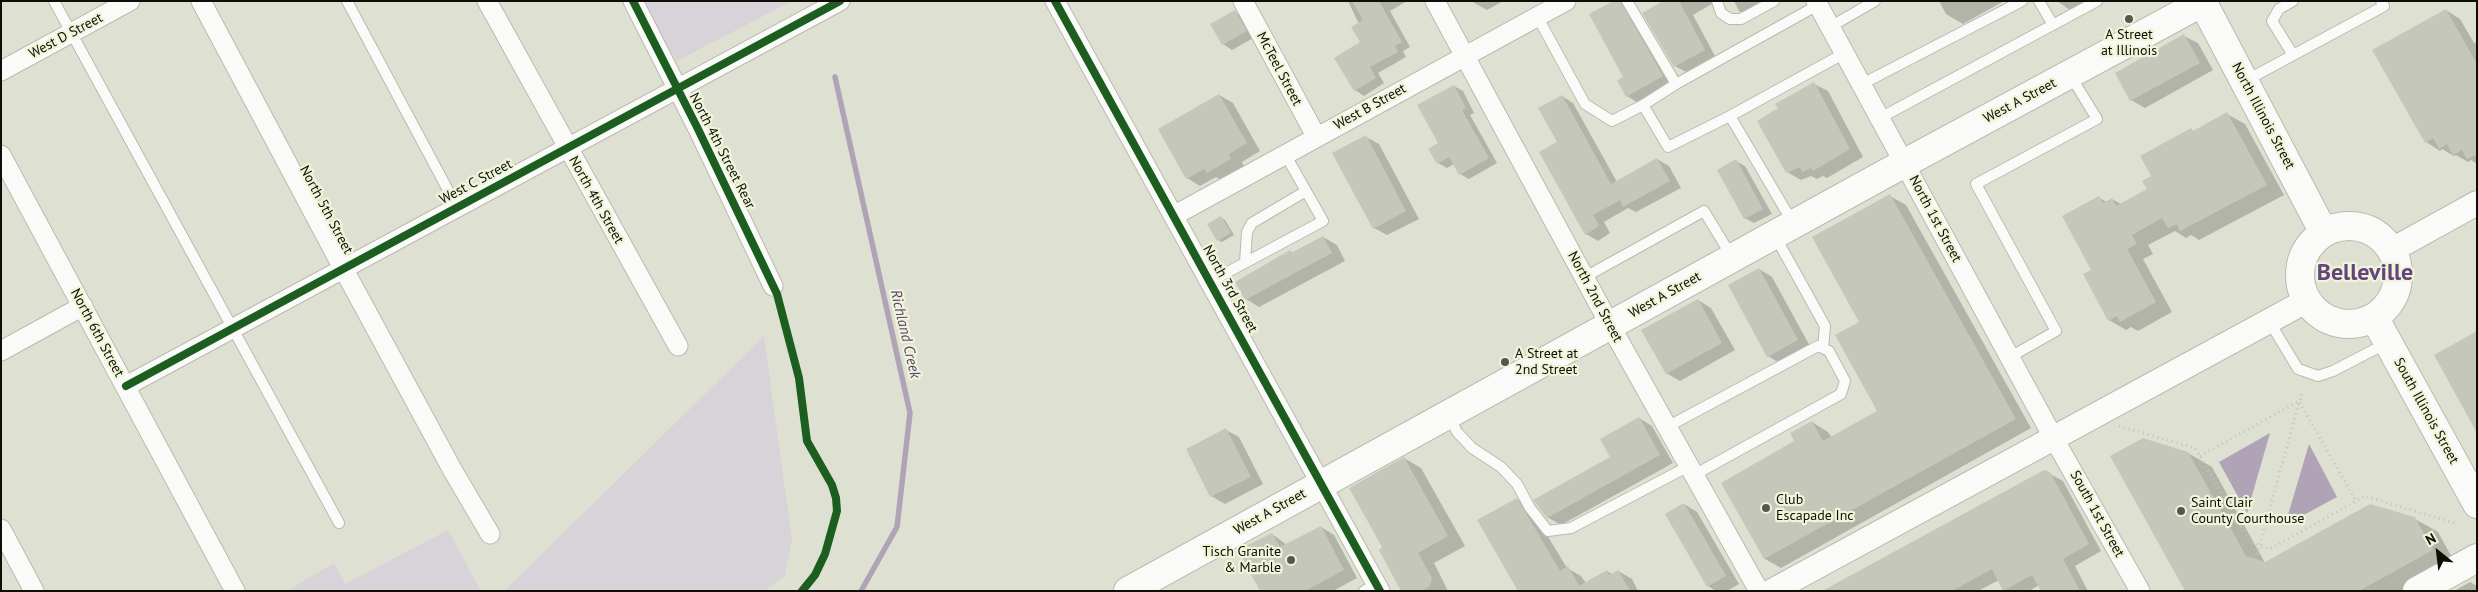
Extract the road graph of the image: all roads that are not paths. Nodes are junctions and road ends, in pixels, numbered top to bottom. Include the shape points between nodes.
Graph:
1 (54, 1) edge
2 (130, 1) edge
3 (201, 1) edge
4 (347, 1) edge
5 (487, 1) edge
6 (633, 1) edge
7 (840, 1) edge
8 (1055, 1) edge
9 (1242, 1) edge
10 (1435, 1) edge
11 (1566, 1) edge
12 (1627, 1) edge
13 (1717, 1) edge
14 (1774, 1) edge
15 (1876, 1) edge
16 (2022, 1) edge
17 (2039, 1) edge
18 (2097, 1) edge
19 (2292, 1) edge
20 (2394, 1) edge
21 (2203, 2) edge
22 (1817, 3) edge
23 (2383, 4) edge
24 (1537, 16) junction
25 (2053, 25) junction
26 (1830, 27) junction
27 (71, 33) junction
28 (1845, 53) junction
29 (1465, 55) junction
30 (2293, 55) junction
31 (1, 71) edge
32 (2070, 74) junction
33 (2244, 81) junction
34 (1676, 84) junction
35 (1862, 84) junction
36 (677, 88) junction
37 (1643, 106) junction
38 (1730, 116) junction
39 (1880, 118) junction
40 (1316, 136) junction
41 (567, 148) junction
42 (1284, 154) junction
43 (1, 155) edge
44 (1905, 163) junction
45 (1306, 192) junction
46 (2477, 203) edge
47 (457, 207) junction
48 (1174, 215) junction
49 (1784, 230) junction
50 (2323, 231) junction
51 (2392, 250) junction
52 (1733, 258) junction
53 (1245, 263) junction
54 (343, 268) junction
55 (1584, 278) junction
56 (1211, 281) junction
57 (774, 286) dead end
58 (2306, 301) junction
59 (83, 306) junction
60 (2374, 317) junction
61 (2269, 321) junction
62 (1610, 325) junction
63 (232, 328) junction
64 (2388, 342) junction
65 (678, 346) dead end
66 (1823, 348) junction
67 (1, 351) edge
68 (2010, 357) junction
69 (126, 386) junction
70 (1448, 414) junction
71 (1667, 427) junction
72 (2053, 437) junction
73 (1691, 470) junction
74 (1322, 483) junction
75 (2477, 504) edge
76 (339, 523) dead end
77 (1, 529) edge
78 (490, 534) dead end
79 (2477, 558) edge
80 (1373, 588) edge
81 (34, 591) edge
82 (235, 591) edge
83 (1128, 591) edge
84 (1759, 591) edge
85 (1772, 591) edge
86 (2140, 591) edge
87 (2417, 591) edge

1 - 27 lane
2 - 27 street, West D Street
3 - 54 street, North 5th Street
4 - 47 lane
5 - 41 street, North 4th Street
6 - 36 street, North 4th Street Rear
7 - 36 street, West C Street
8 - 48 street, North 3rd Street
9 - 40 street, McTeel Street
10 - 29 street, North 2nd Street
11 - 24 street, West B Street
12 - 34 lane
13 - 14 lane via 1721,13 1730,19 1741,19
15 - 26 lane
16 - 35 lane
17 - 25 lane
18 - 25 lane
19 - 30 lane via 2279,9 2272,21
20 - 23 lane
21 - 32 main road, West A Street
21 - 33 main road, North Illinois Street
22 - 26 street, North 1st Street
22 - 34 lane
23 - 30 lane
24 - 29 street, West B Street
24 - 37 lane via 1585,104 1612,120
25 - 39 lane
26 - 28 street, North 1st Street
27 - 31 street, West D Street
27 - 63 lane
28 - 35 street, North 1st Street
28 - 38 lane
29 - 40 street, West B Street
29 - 55 street, North 2nd Street
30 - 33 lane
32 - 44 main road, West A Street
32 - 68 lane via 2096,118 1976,184 2056,331
33 - 50 main road, North Illinois Street
34 - 37 lane
35 - 39 street, North 1st Street
36 - 41 street, West C Street
36 - 57 street, North 4th Street Rear
37 - 38 lane via 1668,148
38 - 49 lane
39 - 44 street, North 1st Street
40 - 42 street, West B Street
41 - 47 street, West C Street
41 - 65 street, North 4th Street
42 - 45 lane
42 - 48 street, West B Street
43 - 59 street, North 6th Street
44 - 49 main road, West A Street
44 - 68 street, North 1st Street
45 - 53 lane via 1252,223 1247,232
45 - 53 lane via 1323,221
46 - 51 street
47 - 54 street, West C Street
48 - 56 street, North 3rd Street
49 - 52 main road, West A Street
49 - 66 lane via 1825,326
50 - 51 main road via 2340,226 2358,226 2374,232
50 - 58 main road via 2309,245 2301,260 2298,277
51 - 60 main road via 2398,274 2396,291 2388,306
52 - 55 lane via 1704,211
52 - 62 main road, West A Street
53 - 56 lane
54 - 63 street, West C Street
54 - 78 street, North 5th Street
55 - 62 street, North 2nd Street
56 - 74 street, North 3rd Street
58 - 60 main road via 2326,320 2342,325 2360,324
58 - 61 street
59 - 67 street
59 - 69 street, North 6th Street
60 - 64 main road, South Illinois Street
61 - 64 lane via 2298,369 2318,376
61 - 72 street
62 - 70 main road, West A Street
62 - 71 street, North 2nd Street
63 - 69 street, West C Street
63 - 76 lane
64 - 75 main road, South Illinois Street
66 - 71 lane via 1818,346
66 - 73 lane via 1829,351 1845,381 1841,394
68 - 72 street, North 1st Street
69 - 82 street, North 6th Street
70 - 73 lane via 1456,432 1472,448 1501,467 1517,484 1548,531 1571,528
70 - 74 main road, West A Street
71 - 73 street, North 2nd Street
72 - 85 street
72 - 86 street, South 1st Street
73 - 84 street, North 2nd Street
74 - 80 street, North 3rd Street
74 - 83 main road, West A Street
77 - 81 street
79 - 87 main road

